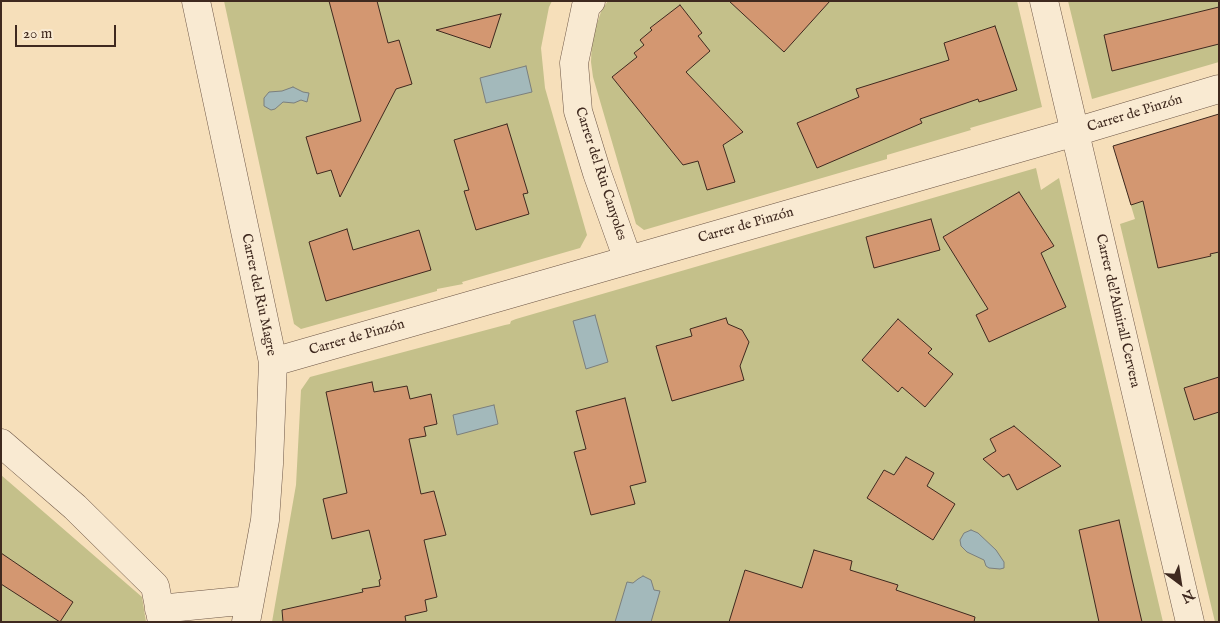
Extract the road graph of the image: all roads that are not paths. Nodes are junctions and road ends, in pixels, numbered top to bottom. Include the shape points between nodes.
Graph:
1 (196, 1) edge
2 (591, 1) edge
3 (1044, 1) edge
4 (1219, 89) edge
5 (1075, 132) junction
6 (628, 260) junction
7 (273, 362) junction
8 (1, 443) edge
9 (248, 611) edge
10 (161, 615) edge
11 (1190, 622) edge

1 - 7 street, Carrer del Riu Magre
2 - 6 street, Carrer del Riu Canyoles via 586,6 574,63 578,111 596,173
3 - 5 street, Carrer del'Almirall Cervera
4 - 5 street, Carrer de Pinzón
5 - 6 street, Carrer de Pinzón
5 - 11 street, Carrer del'Almirall Cervera
6 - 7 street, Carrer de Pinzón
7 - 9 street, Carrer del Riu Magre via 265,520
8 - 10 street via 75,507 155,586
9 - 10 street

